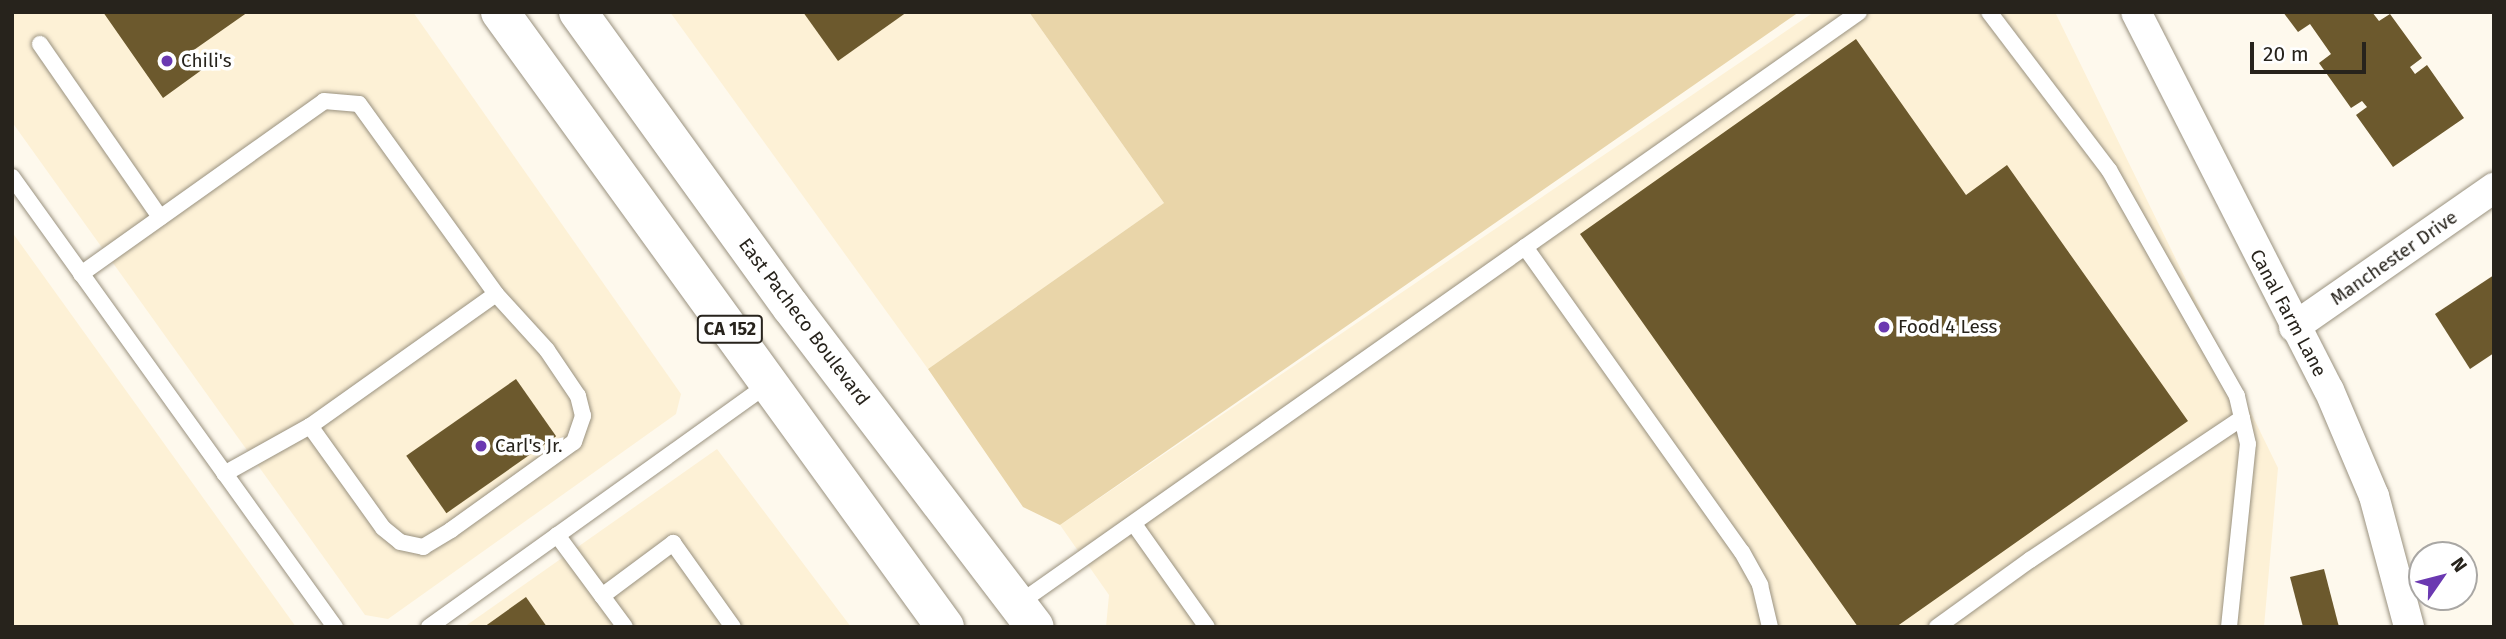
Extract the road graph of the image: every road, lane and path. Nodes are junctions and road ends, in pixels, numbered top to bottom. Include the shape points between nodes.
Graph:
1 (500, 12) edge
2 (578, 12) edge
3 (1859, 12) edge
4 (1989, 12) edge
5 (2136, 12) edge
6 (40, 44) dead end
7 (12, 177) edge
8 (2494, 188) edge
9 (160, 217) junction
10 (1525, 247) junction
11 (81, 274) junction
12 (496, 294) junction
13 (2294, 327) junction
14 (771, 383) junction
15 (2242, 418) junction
16 (310, 426) junction
17 (224, 474) junction
18 (1134, 524) junction
19 (557, 535) junction
20 (602, 596) junction
21 (1027, 615) edge
22 (1768, 622) edge
23 (335, 627) edge
24 (429, 627) edge
25 (625, 627) edge
26 (733, 627) edge
27 (945, 627) edge
28 (1207, 627) edge
29 (1752, 627) edge
30 (1937, 627) edge
31 (2228, 627) edge
32 (2409, 627) edge

1 - 14 highway, CA 152
2 - 21 highway, East Pacheco Boulevard / CA 152 via 791,307
3 - 10 lane
4 - 15 lane via 2109,170 2237,396
5 - 13 street, Canal Farm Lane
6 - 9 lane
7 - 11 lane
8 - 13 street, Manchester Drive
9 - 11 lane
9 - 12 lane via 324,101 359,104
10 - 18 lane
10 - 22 lane via 1742,552 1760,585
11 - 17 lane
12 - 16 lane
12 - 16 lane via 547,351 578,396 583,416 574,442 532,472 423,547 400,542 383,528
13 - 32 street, Canal Farm Lane via 2329,390 2374,496
14 - 19 lane
14 - 27 highway, CA 152
15 - 30 lane
15 - 31 lane via 2248,444
16 - 17 lane
17 - 23 lane
18 - 21 lane
18 - 28 lane
19 - 20 lane
19 - 24 lane
20 - 25 lane
20 - 26 lane via 673,543
22 - 29 lane

